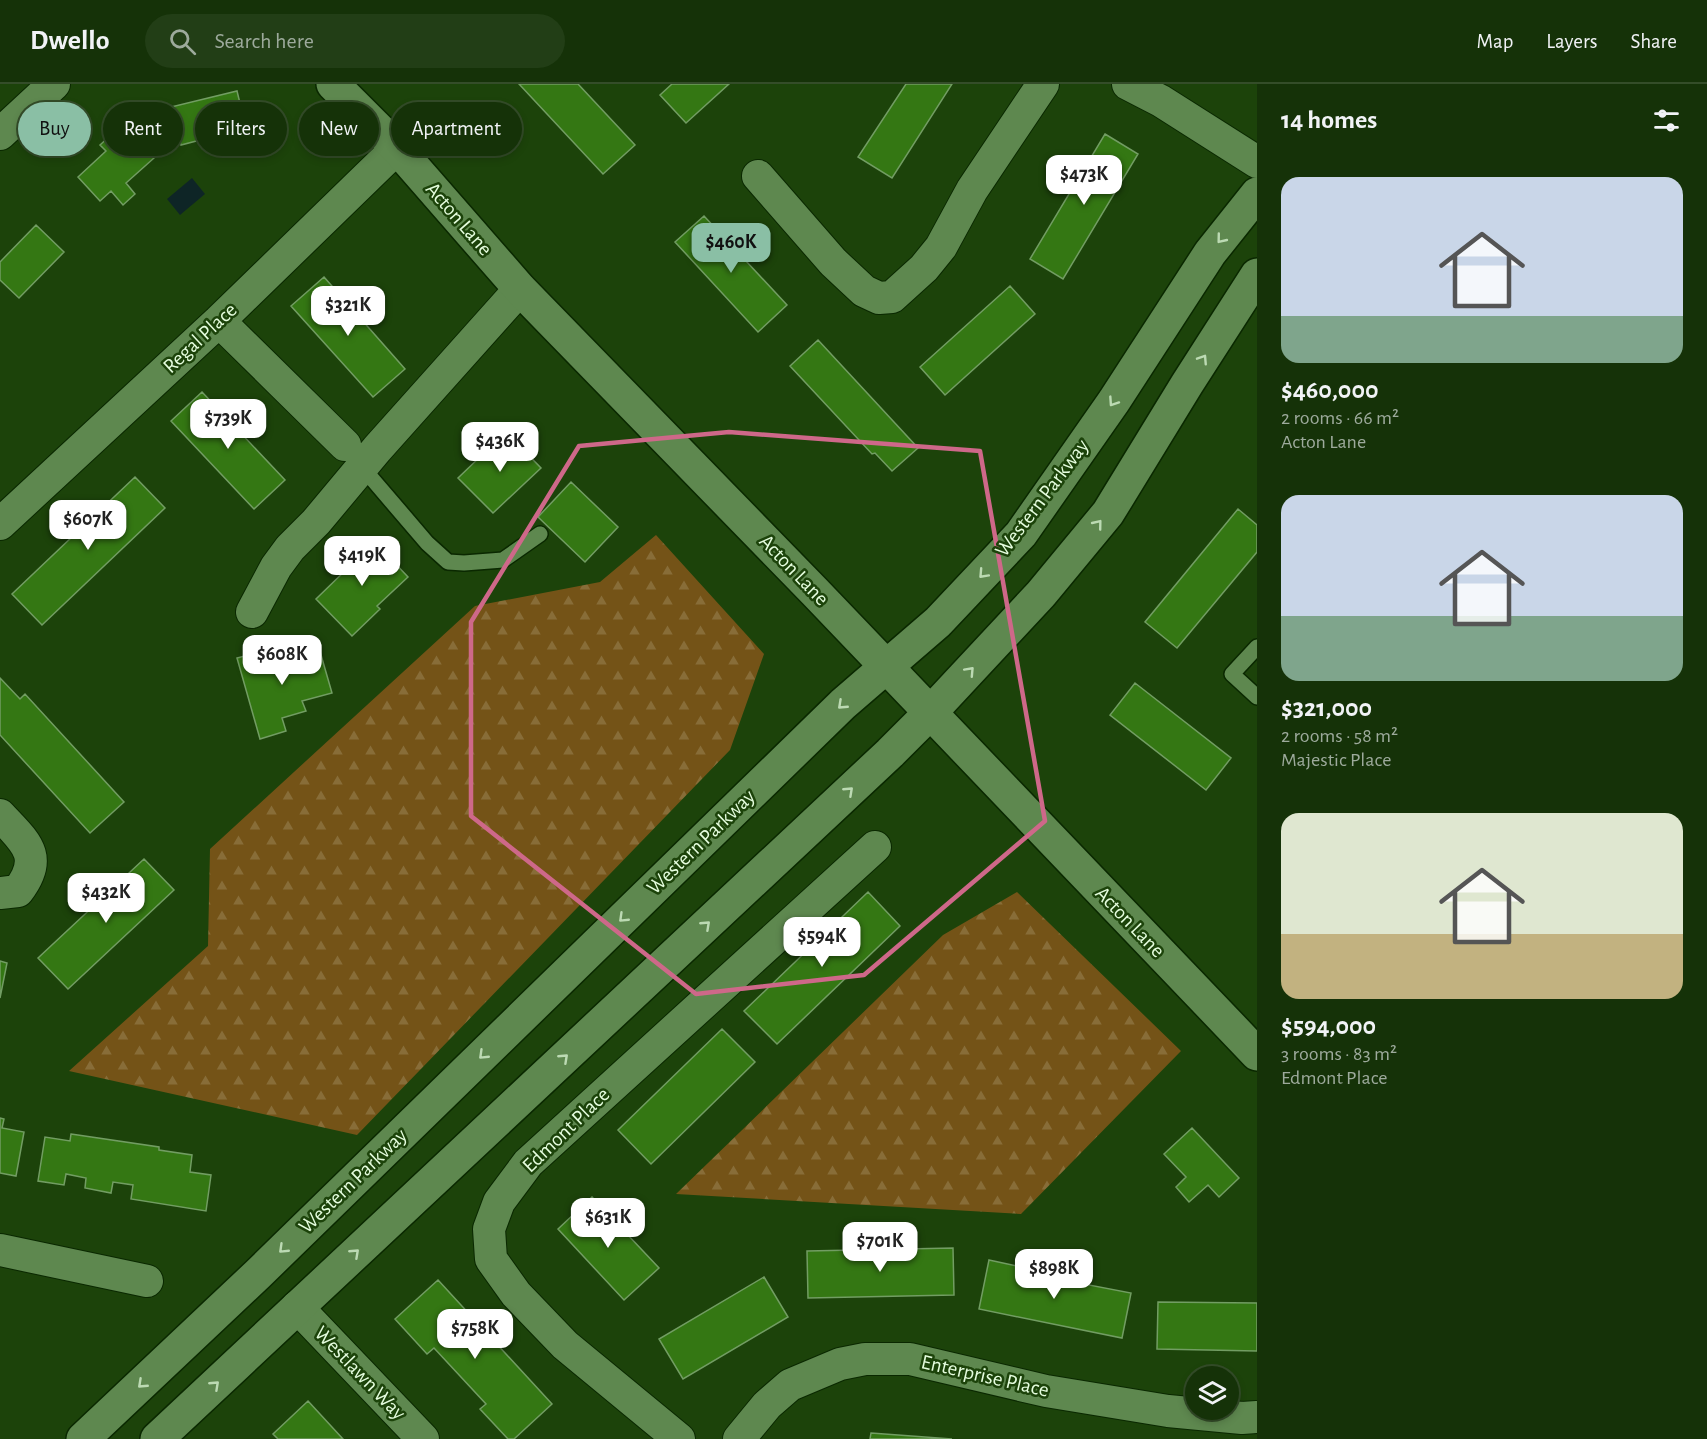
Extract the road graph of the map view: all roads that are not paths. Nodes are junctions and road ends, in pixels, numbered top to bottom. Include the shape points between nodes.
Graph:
1 (54, 84) edge
2 (333, 84) edge
3 (1042, 84) edge
4 (1128, 84) edge
5 (0, 134) edge
6 (391, 142) edge
7 (391, 154) edge
8 (404, 156) edge
9 (1257, 162) edge
10 (758, 176) dead end
11 (1257, 194) edge
12 (1257, 275) edge
13 (520, 289) junction
14 (219, 321) junction
15 (353, 456) junction
16 (0, 524) edge
17 (540, 534) dead end
18 (252, 612) dead end
19 (1257, 647) edge
20 (886, 667) junction
21 (1257, 697) edge
22 (930, 713) junction
23 (0, 815) edge
24 (875, 847) dead end
25 (0, 892) edge
26 (1257, 1054) edge
27 (0, 1250) edge
28 (147, 1281) dead end
29 (297, 1307) junction
30 (1257, 1417) edge
31 (83, 1439) edge
32 (157, 1439) edge
33 (423, 1439) edge
34 (679, 1439) edge
35 (740, 1439) edge

1 - 5 street
2 - 6 main road, Acton Lane
3 - 10 street via 972,190 941,247 892,297 879,298 864,291 833,262
4 - 9 street
7 - 14 street, Regal Place
8 - 13 main road, Acton Lane
11 -> 20 main road, Western Parkway via 1210,253 1021,534 938,622
22 -> 12 main road via 1041,594 1107,513
13 - 15 street
13 - 20 main road, Acton Lane
14 - 15 street
14 - 16 street, Regal Place
15 - 17 lane via 448,562 503,560
15 - 18 street via 316,522 283,557
19 - 21 lane via 1232,674
20 - 22 main road, Acton Lane
20 -> 31 main road, Western Parkway via 843,704 258,1274
22 - 26 main road, Acton Lane
29 -> 22 main road
23 - 25 street via 28,849 32,866 18,891
24 - 34 street, Edmont Place via 528,1163 499,1202 489,1229 491,1259 516,1294 565,1346
27 - 28 street
32 -> 29 main road
29 - 33 street, Westlawn Way
30 - 35 street, Enterprise Place via 1168,1411 1046,1391 910,1359 865,1359 840,1364 790,1385 767,1405

